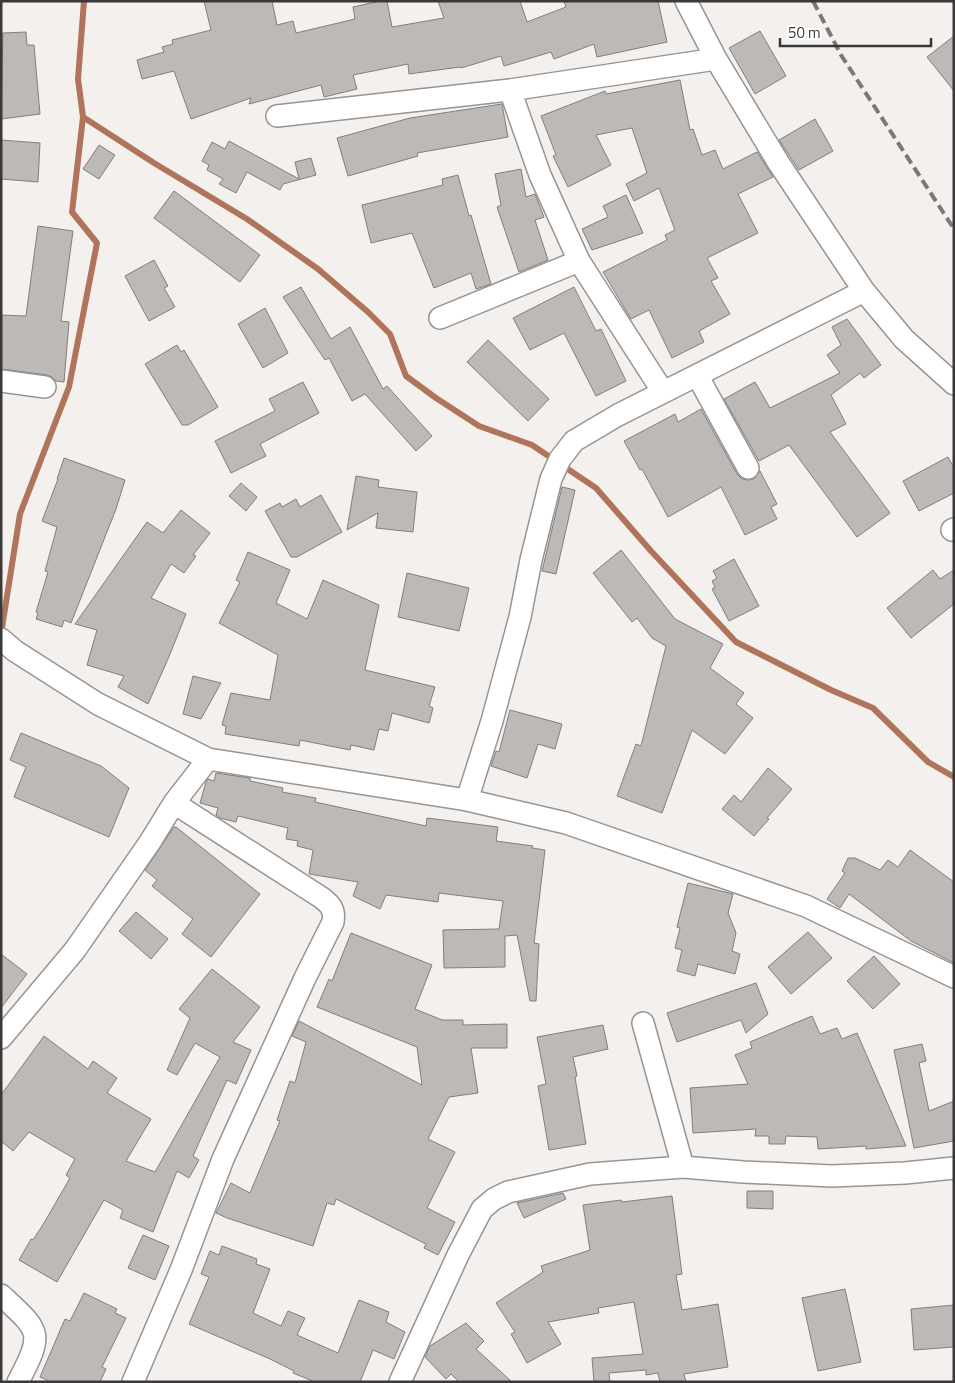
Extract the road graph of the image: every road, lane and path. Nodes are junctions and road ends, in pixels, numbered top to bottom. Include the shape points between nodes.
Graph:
1 (686, 1) edge
2 (716, 59) junction
3 (510, 90) junction
4 (277, 116) dead end
5 (579, 261) junction
6 (864, 291) junction
7 (440, 318) dead end
8 (946, 364) edge
9 (697, 375) junction
10 (1, 381) edge
11 (954, 384) edge
12 (45, 387) dead end
13 (663, 392) junction
14 (748, 468) dead end
15 (1, 640) edge
16 (208, 760) junction
17 (467, 800) junction
18 (174, 803) junction
19 (954, 977) edge
20 (643, 1022) dead end
21 (1, 1038) edge
22 (683, 1167) junction
23 (954, 1168) edge
24 (1, 1295) edge
25 (18, 1382) edge
26 (133, 1382) edge
27 (400, 1382) edge

1 - 2 street
2 - 3 street
2 - 6 street via 778,162
3 - 4 street
3 - 5 street via 540,175
5 - 7 street
5 - 13 street
6 - 8 street via 904,339
6 - 9 street
8 - 11 street
9 - 13 street
9 - 14 street
10 - 12 street
13 - 17 street via 574,441 560,458 551,479 520,617 492,721
15 - 16 street via 98,704
16 - 17 street
16 - 18 street
17 - 19 street via 566,824 806,906
18 - 21 street via 76,950
18 - 26 street via 322,898 334,913 333,922 223,1159 181,1270
20 - 22 street
22 - 23 street via 832,1176
22 - 27 street via 590,1174 508,1192 494,1199 482,1209 458,1255
24 - 25 street via 30,1322 36,1339

